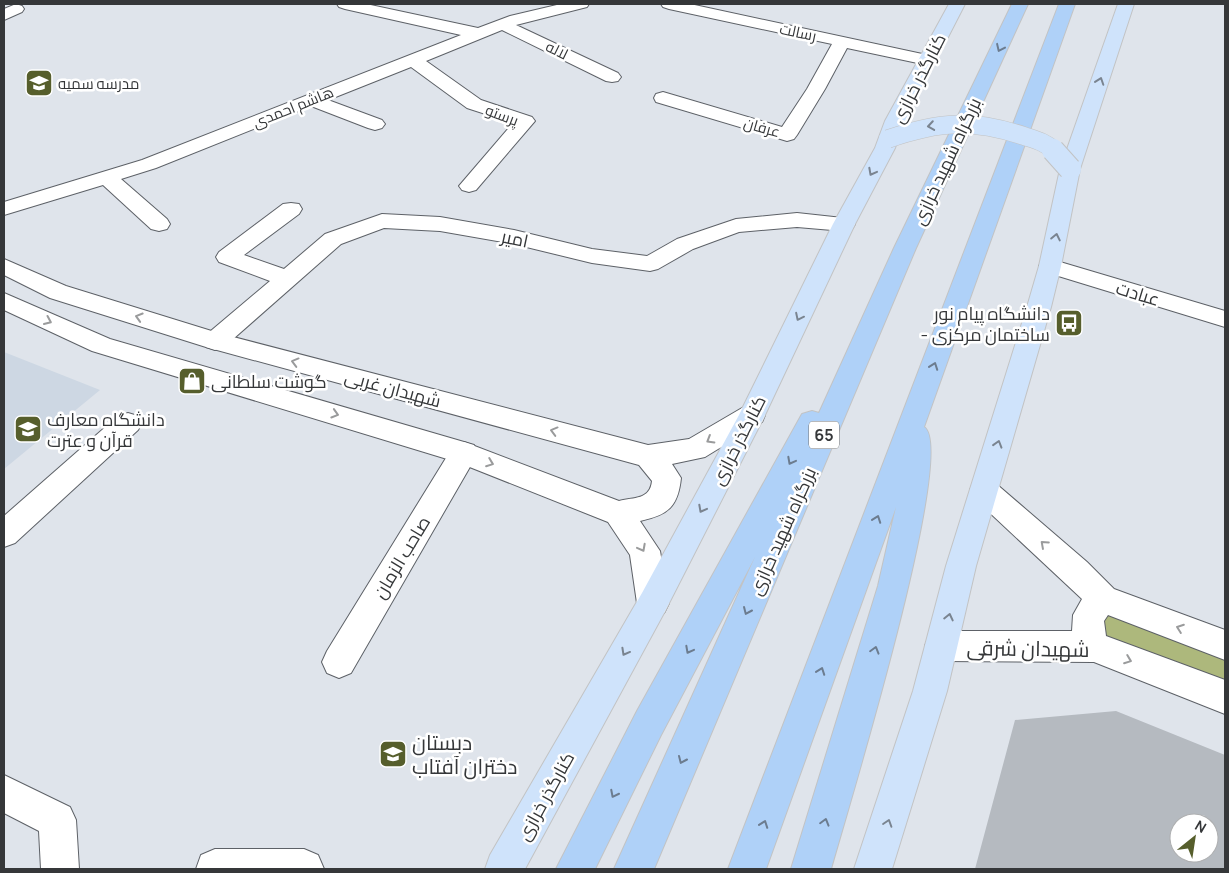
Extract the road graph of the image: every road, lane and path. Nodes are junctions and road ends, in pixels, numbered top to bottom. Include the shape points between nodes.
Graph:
1 (345, 4) edge
2 (581, 4) edge
3 (670, 4) edge
4 (957, 4) edge
5 (1020, 4) edge
6 (1067, 4) edge
7 (1126, 4) edge
8 (690, 6) edge
9 (502, 24) junction
10 (477, 33) junction
11 (842, 41) junction
12 (413, 60) junction
13 (928, 60) junction
14 (612, 77) dead end
15 (663, 98) dead end
16 (311, 100) junction
17 (375, 124) dead end
18 (888, 139) junction
19 (1070, 169) junction
20 (106, 178) junction
21 (469, 186) dead end
22 (4, 209) edge
23 (291, 209) dead end
24 (158, 224) dead end
25 (844, 224) junction
26 (906, 248) junction
27 (4, 266) edge
28 (1050, 266) junction
29 (288, 280) junction
30 (4, 301) edge
31 (1225, 319) edge
32 (215, 341) junction
33 (917, 411) junction
34 (752, 415) junction
35 (128, 424) dead end
36 (464, 453) junction
37 (648, 456) junction
38 (984, 490) junction
39 (618, 513) junction
40 (4, 534) edge
41 (1103, 599) junction
42 (653, 603) junction
43 (1225, 645) edge
44 (942, 646) junction
45 (1094, 647) junction
46 (339, 662) dead end
47 (1225, 697) edge
48 (4, 793) edge
49 (60, 869) edge
50 (215, 869) edge
51 (304, 869) edge
52 (504, 869) edge
53 (575, 869) edge
54 (634, 869) edge
55 (747, 869) edge
56 (811, 869) edge
57 (873, 869) edge

1 - 10 street
2 - 9 street, هاشم احمدی
3 - 8 street, رسالت
4 - 13 main road, کنارگذر خرازی
5 -> 26 highway, بزرگراه شهید خرازی / 65
33 -> 6 highway
19 -> 7 main road
8 - 11 street, رسالت
9 - 10 street, هاشم احمدی
9 - 14 street, لاله
10 - 12 street, هاشم احمدی
11 - 13 street, رسالت
11 - 15 street, عرفان via 787,134
12 - 16 street, هاشم احمدی
12 - 21 street, پرستو via 474,104 525,121
13 - 18 main road, کنارگذر خرازی
16 - 17 street
16 - 20 street, هاشم احمدی
19 -> 18 main road, bridge via 1046,144 1009,130 972,123 934,125
18 -> 25 main road, کنارگذر خرازی
28 -> 19 main road
20 - 22 street, هاشم احمدی
20 - 24 street
23 - 29 street via 227,257
25 - 29 street, امیر via 797,220 736,226 686,244 650,264 592,256 514,237 440,224 382,221 333,239
25 -> 34 main road, کنارگذر خرازی
26 -> 53 highway via 649,723
26 -> 54 highway, بزرگراه شهید خرازی / 65
32 -> 27 street, شهیدان غربی via 58,292
28 - 31 street, عبادت
38 -> 28 main road
29 - 32 street, امیر
30 -> 36 street via 101,344
37 -> 32 street, شهیدان غربی
55 -> 33 highway
56 -> 33 highway via 894,586 915,484
34 -> 37 street, شهیدان غربی via 696,449
34 -> 42 main road, کنارگذر خرازی
35 - 40 street
36 -> 39 street
36 - 46 street, صاحب الزمان
37 - 39 street via 667,478 665,494 653,506
41 -> 38 street
44 -> 38 main road
39 -> 42 street via 646,551
43 -> 41 street
41 - 45 street via 1093,607 1088,618 1088,632
42 -> 52 main road, کنارگذر خرازی
44 - 45 street, شهیدان شرقی
57 -> 44 main road
45 -> 47 street, شهیدان شرقی
48 - 49 street via 57,820
50 - 51 street

